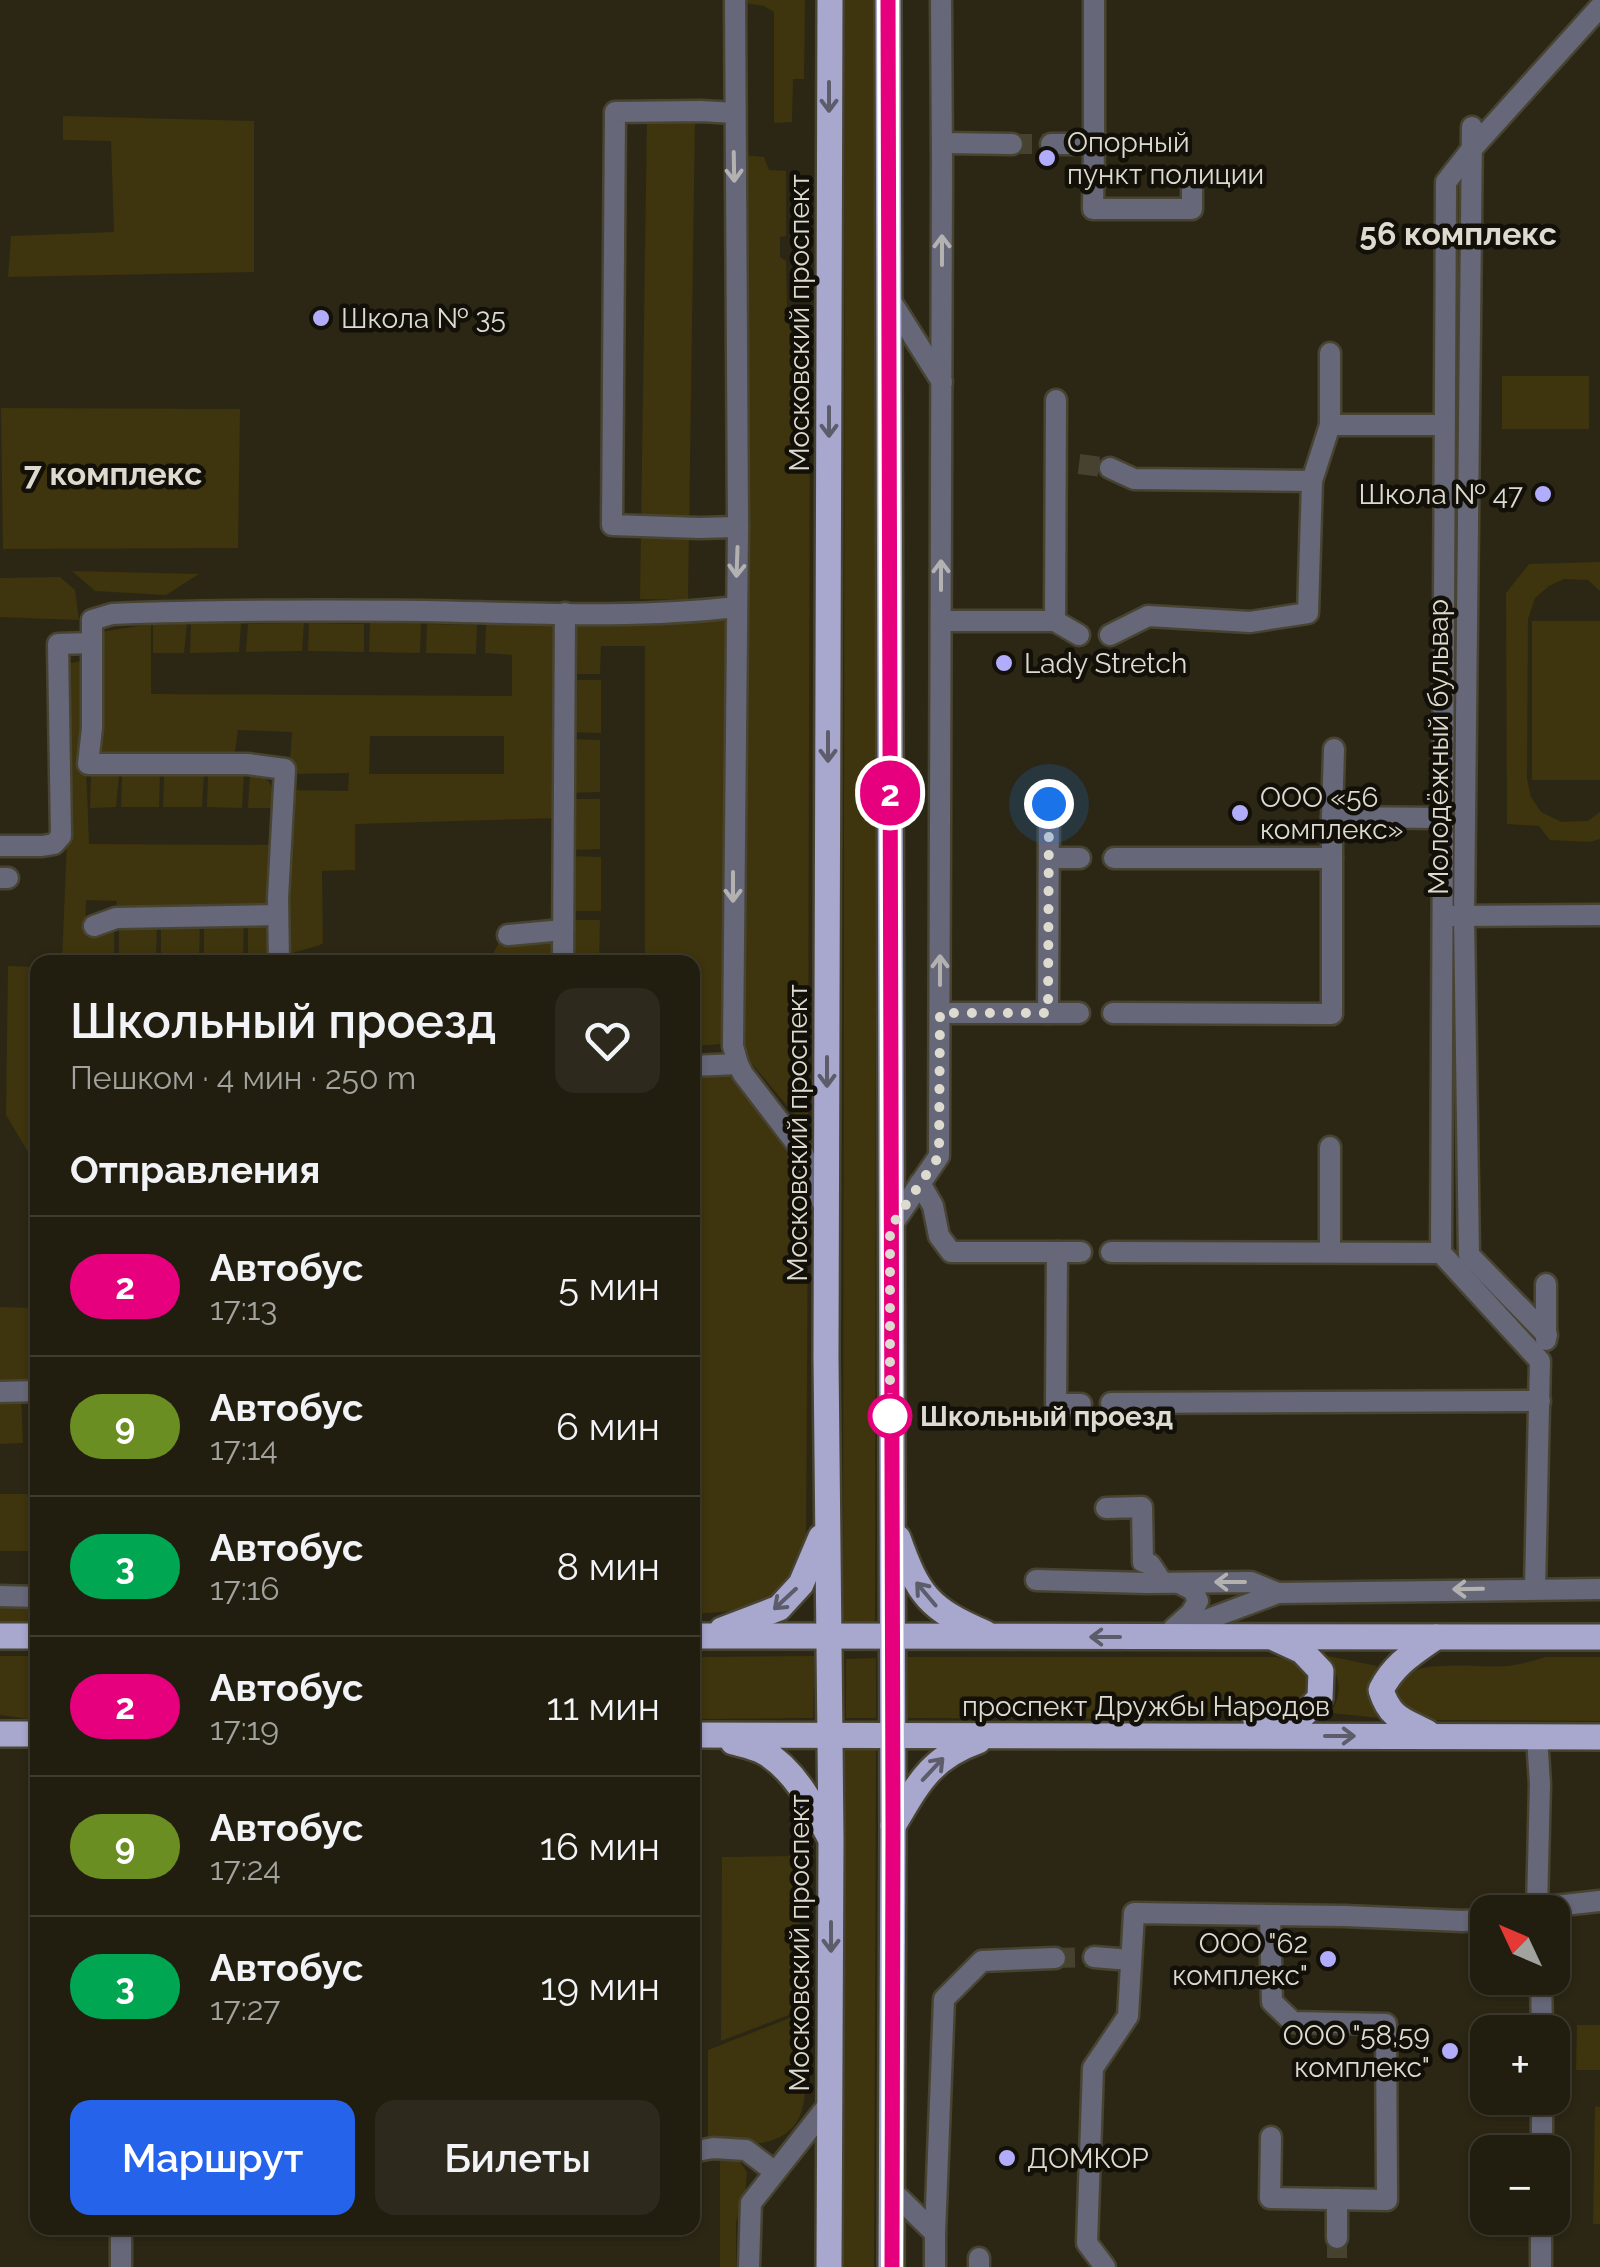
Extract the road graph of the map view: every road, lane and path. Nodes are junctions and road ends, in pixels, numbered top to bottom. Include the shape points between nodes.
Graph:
1 (734, 0) edge
2 (830, 0) edge
3 (888, 0) edge
4 (940, 0) edge
5 (1094, 0) edge
6 (1600, 7) edge
7 (734, 113) junction
8 (1472, 127) dead end
9 (942, 142) junction
10 (1012, 144) tunnel mouth
11 (1051, 144) tunnel mouth
12 (1094, 144) junction
13 (1471, 150) junction
14 (1192, 189) dead end
15 (889, 298) junction
16 (1330, 353) dead end
17 (942, 382) junction
18 (1056, 400) dead end
19 (1330, 425) junction
20 (1444, 425) junction
21 (1056, 464) junction
22 (1079, 464) tunnel mouth
23 (1110, 468) tunnel mouth
24 (1312, 481) junction
25 (738, 527) junction
26 (736, 607) junction
27 (565, 613) junction
28 (941, 621) junction
29 (1055, 621) junction
30 (1079, 635) dead end
31 (1110, 635) dead end
32 (92, 643) junction
33 (1334, 749) dead end
34 (1049, 804) dead end
35 (1332, 817) junction
36 (1443, 818) junction
37 (0, 846) edge
38 (1048, 858) junction
39 (1080, 858) dead end
40 (1114, 858) dead end
41 (1332, 858) junction
42 (278, 915) junction
43 (1442, 915) junction
44 (1600, 915) edge
45 (1464, 917) junction
46 (94, 926) dead end
47 (563, 930) junction
48 (508, 935) dead end
49 (279, 955) edge
50 (563, 955) edge
51 (940, 1013) junction
52 (1048, 1013) junction
53 (1080, 1013) dead end
54 (1114, 1013) dead end
55 (738, 1064) junction
56 (700, 1066) edge
57 (1330, 1147) dead end
58 (920, 1183) junction
59 (827, 1215) junction
60 (890, 1228) junction
61 (1057, 1252) junction
62 (1081, 1252) dead end
63 (1111, 1252) dead end
64 (1330, 1252) junction
65 (1441, 1253) junction
66 (1546, 1284) dead end
67 (1547, 1335) junction
68 (1540, 1361) junction
69 (30, 1391) edge
70 (0, 1392) edge
71 (1540, 1400) junction
72 (1081, 1404) dead end
73 (1111, 1404) dead end
74 (1106, 1508) dead end
75 (891, 1520) junction
76 (826, 1523) junction
77 (1036, 1580) dead end
78 (1171, 1583) junction
79 (1535, 1588) junction
80 (1600, 1589) edge
81 (1278, 1593) junction
82 (0, 1596) edge
83 (30, 1596) edge
84 (0, 1636) edge
85 (30, 1636) edge
86 (700, 1636) edge
87 (828, 1636) junction
88 (892, 1636) junction
89 (994, 1636) junction
90 (1164, 1636) junction
91 (1272, 1637) junction
92 (1436, 1637) junction
93 (1600, 1637) edge
94 (0, 1734) edge
95 (30, 1734) edge
96 (700, 1735) edge
97 (700, 1735) edge
98 (830, 1736) junction
99 (892, 1736) junction
100 (992, 1736) junction
101 (1172, 1736) junction
102 (1433, 1736) junction
103 (1537, 1737) junction
104 (1600, 1737) edge
105 (893, 1826) junction
106 (831, 1840) junction
107 (1534, 1895) edge
108 (1600, 1901) edge
109 (1570, 1905) edge
110 (1270, 1915) junction
111 (1470, 1921) edge
112 (1094, 1957) tunnel mouth
113 (1056, 1958) tunnel mouth
114 (1130, 1960) junction
115 (829, 2104) junction
116 (1271, 2137) dead end
117 (702, 2150) dead end
118 (776, 2172) junction
119 (891, 2190) junction
120 (1337, 2200) junction
121 (935, 2233) junction
122 (121, 2235) edge
123 (1541, 2235) edge
124 (1337, 2238) tunnel mouth
125 (121, 2267) edge
126 (749, 2267) edge
127 (829, 2267) edge
128 (892, 2267) edge
129 (935, 2267) edge
130 (1105, 2267) edge
131 (1541, 2267) edge

1 - 7 street
2 -> 59 main road, Московский проспект
3 - 15 main road
4 - 9 street
5 - 12 street
6 - 13 street
7 -> 25 street
7 - 25 street via 615,112 612,525
8 - 13 street, Молодёжный бульвар
9 - 10 street
17 -> 9 street
11 - 12 street
12 - 14 street via 1093,208 1192,209
13 - 20 street via 1446,182
13 - 45 street, Молодёжный бульвар
15 - 17 street
15 - 60 main road
16 - 19 street
28 -> 17 street
18 - 21 street
19 - 20 street
19 - 24 street
20 - 36 street
21 - 22 street
21 - 29 street
23 - 24 street via 1134,479
24 - 31 street via 1308,612 1250,622 1148,616
25 -> 26 street
26 - 27 street
26 -> 55 street via 732,1023
27 - 32 street via 112,614 92,620
27 - 47 street
28 - 29 street
51 -> 28 street
29 - 30 street
32 - 37 street via 58,644 60,836 42,846
32 - 42 street via 88,764 285,769
33 - 35 street
34 - 38 street
35 - 36 street
35 - 41 street
36 - 43 street
38 - 39 street
38 - 52 street
40 - 41 street
41 - 54 street via 1332,1014
42 - 46 street via 116,918
42 - 49 street
43 - 45 street
43 - 65 street
44 - 45 street
45 - 67 street, Молодёжный бульвар via 1469,1255
47 - 48 street
47 - 50 street
51 - 52 street
51 - 58 street via 939,1156
52 - 53 street
55 - 56 street
55 - 59 street via 802,1151
57 - 64 street
58 - 60 street
58 - 61 street via 951,1252
59 - 76 main road, Московский проспект
60 - 75 main road
61 - 62 street
61 - 72 street via 1056,1404
63 - 64 street
64 - 65 street
65 - 68 street
66 - 67 street
67 - 68 street
68 - 71 street
69 - 70 street
71 - 73 street
71 - 79 street
74 - 78 street via 1142,1507 1143,1562
75 - 88 main road
89 -> 75 main road via 955,1620 918,1586
76 -> 86 main road via 801,1584 778,1608
76 - 87 main road, Московский проспект
77 - 78 street
81 -> 78 street via 1252,1582
78 - 90 street via 1193,1590 1198,1600
79 - 80 street
79 -> 81 street
81 - 90 street
82 - 83 street
84 - 85 main road
86 - 87 main road
87 - 88 main road
87 - 98 main road, Московский проспект
88 - 89 main road
88 - 99 main road
90 -> 89 main road
90 - 91 main road
91 - 92 main road
91 - 101 main road via 1302,1650 1321,1671 1320,1698 1300,1718 1217,1724
92 - 93 main road
92 - 102 main road via 1402,1661 1381,1690 1386,1708
94 - 95 main road
96 - 98 main road, проспект Дружбы Народов
97 - 106 main road via 769,1754 808,1797
98 - 99 main road, проспект Дружбы Народов
98 - 106 main road, Московский проспект
99 - 100 main road, проспект Дружбы Народов
99 - 105 main road
100 - 101 main road, проспект Дружбы Народов
105 -> 100 main road via 932,1766
101 -> 102 main road, проспект Дружбы Народов
102 - 103 main road, проспект Дружбы Народов
103 - 104 main road, проспект Дружбы Народов
103 - 107 street
105 - 119 main road
106 -> 115 main road, Московский проспект
108 - 109 street
110 - 111 street
110 - 114 street via 1134,1913
110 - 120 street via 1272,2002 1282,2012 1293,2022 1386,2024 1387,2200
112 - 114 street
113 - 121 street via 982,1960 944,2000
114 - 130 street via 1128,2016 1092,2068 1087,2243
115 - 118 street
115 - 127 main road, Московский проспект
116 - 120 street via 1270,2198
117 - 118 street via 746,2150
118 - 126 street via 752,2203
119 - 121 street
119 - 128 main road
120 - 124 street
121 - 129 street
122 - 125 street
123 - 131 street

